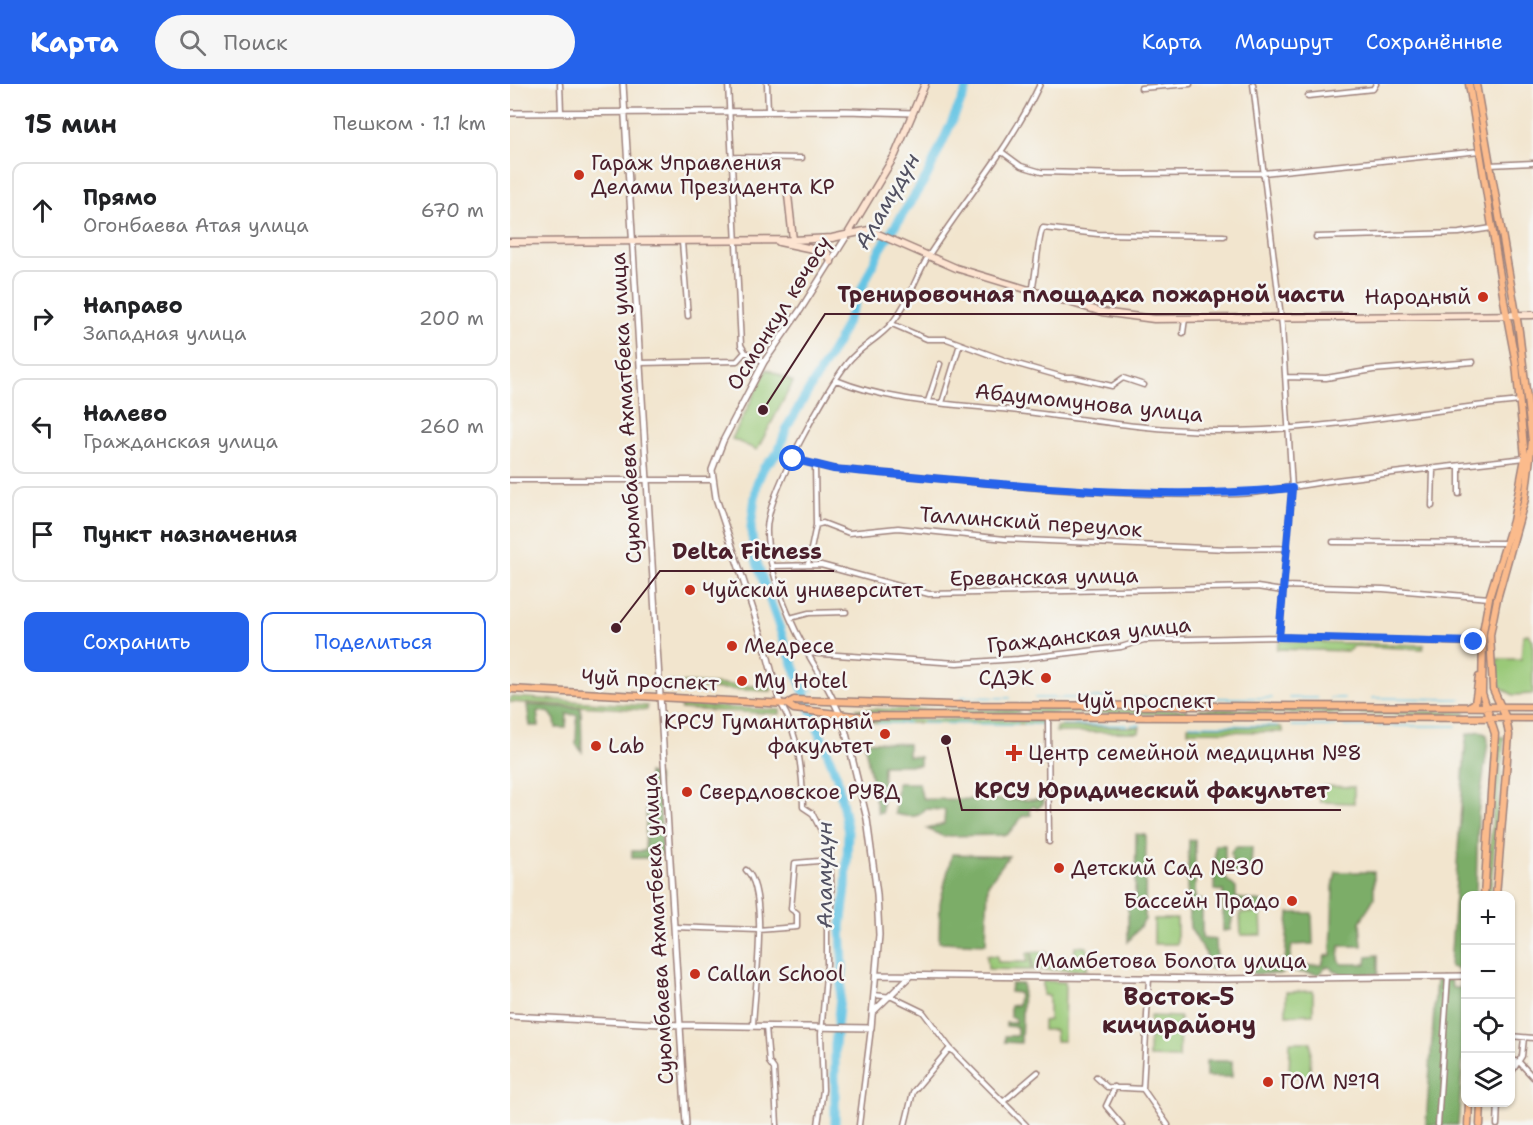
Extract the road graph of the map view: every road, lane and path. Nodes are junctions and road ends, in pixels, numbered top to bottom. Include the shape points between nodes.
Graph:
1 (560, 84) edge
2 (623, 84) edge
3 (728, 84) edge
4 (767, 84) edge
5 (925, 84) edge
6 (1040, 84) edge
7 (1190, 84) edge
8 (1253, 84) edge
9 (1376, 84) edge
10 (1469, 84) edge
11 (1476, 84) edge
12 (1141, 88) dead end
13 (1308, 96) dead end
14 (768, 111) junction
15 (561, 112) junction
16 (624, 112) junction
17 (729, 112) junction
18 (510, 113) edge
19 (913, 113) junction
20 (1480, 151) junction
21 (1002, 152) junction
22 (802, 158) dead end
23 (733, 160) junction
24 (683, 163) dead end
25 (1533, 164) edge
26 (1490, 165) junction
27 (1263, 173) junction
28 (788, 195) dead end
29 (1492, 228) junction
30 (849, 232) junction
31 (1224, 236) dead end
32 (1316, 237) dead end
33 (737, 240) junction
34 (776, 240) junction
35 (793, 240) junction
36 (632, 241) junction
37 (682, 241) junction
38 (510, 242) edge
39 (928, 256) junction
40 (831, 262) junction
41 (1032, 292) junction
42 (1533, 315) edge
43 (688, 316) dead end
44 (1508, 316) junction
45 (1515, 316) junction
46 (1281, 318) junction
47 (1185, 319) junction
48 (892, 324) junction
49 (1183, 333) dead end
50 (960, 344) junction
51 (745, 352) junction
52 (764, 362) junction
53 (1473, 362) dead end
54 (640, 363) junction
55 (940, 364) dead end
56 (1285, 377) junction
57 (836, 380) junction
58 (1144, 385) dead end
59 (1530, 392) edge
60 (928, 401) junction
61 (1520, 401) junction
62 (942, 403) junction
63 (1289, 429) junction
64 (1530, 458) edge
65 (793, 459) junction
66 (815, 465) junction
67 (1459, 467) junction
68 (1433, 470) junction
69 (510, 480) edge
70 (647, 480) junction
71 (712, 480) junction
72 (1292, 488) junction
73 (1459, 494) dead end
74 (1432, 506) dead end
75 (816, 525) junction
76 (1333, 542) dead end
77 (1506, 543) junction
78 (1287, 548) junction
79 (808, 564) junction
80 (773, 566) junction
81 (1283, 588) junction
82 (1489, 598) junction
83 (846, 612) dead end
84 (790, 618) junction
85 (1279, 637) junction
86 (1482, 643) junction
87 (807, 652) junction
88 (1481, 667) junction
89 (510, 689) edge
90 (661, 698) junction
91 (787, 702) junction
92 (834, 702) junction
93 (1193, 706) junction
94 (1533, 707) edge
95 (1467, 708) junction
96 (1488, 708) junction
97 (1503, 708) junction
98 (838, 712) junction
99 (1048, 718) junction
100 (1193, 718) junction
101 (1492, 718) junction
102 (1506, 718) junction
103 (1533, 718) edge
104 (1049, 842) dead end
105 (830, 860) junction
106 (746, 870) dead end
107 (1484, 891) edge
108 (1496, 891) edge
109 (674, 927) junction
110 (758, 930) junction
111 (876, 975) junction
112 (911, 975) junction
113 (1448, 976) junction
114 (1461, 976) edge
115 (1149, 978) junction
116 (874, 995) junction
117 (889, 996) junction
118 (872, 1013) junction
119 (510, 1016) edge
120 (680, 1025) junction
121 (753, 1026) junction
122 (766, 1026) junction
123 (823, 1027) junction
124 (871, 1028) junction
125 (1515, 1037) edge
126 (1524, 1038) junction
127 (1533, 1038) edge
128 (950, 1048) junction
129 (1515, 1061) edge
130 (1519, 1062) junction
131 (1515, 1068) edge
132 (1038, 1072) dead end
133 (1096, 1077) dead end
134 (1533, 1077) edge
135 (1115, 1087) junction
136 (1143, 1089) junction
137 (1004, 1101) junction
138 (1469, 1107) edge
139 (1481, 1107) edge
140 (1498, 1107) edge
141 (686, 1125) edge
142 (777, 1125) edge
143 (818, 1125) edge
144 (859, 1125) edge
145 (905, 1125) edge
146 (1026, 1125) edge
147 (1122, 1125) edge
148 (1168, 1125) edge
149 (1438, 1125) edge
150 (1467, 1125) edge
151 (1480, 1125) edge
152 (1497, 1125) edge

1 - 15 street
2 - 16 street, Суюмбаева Ахматбека улица
3 - 17 street, Осмонкул көчөсү
4 - 14 street
5 - 19 main road, Осмонкул көчөсү
6 - 21 street
7 - 12 street
8 - 27 street
9 - 13 street via 1372,89
10 - 20 main road
11 - 26 main road
14 - 17 street
14 - 19 street
15 - 16 street
15 - 18 street
16 - 17 street
16 - 36 street, Суюмбаева Ахматбека улица
17 - 23 street, Осмонкул көчөсү
19 - 30 main road, Осмонкул көчөсү via 885,176
20 - 27 street
20 - 29 main road
21 - 27 street via 1021,166 1041,172
21 - 39 street
22 - 23 street
23 - 24 street
23 - 33 street, Осмонкул көчөсү
25 - 26 street
26 - 45 main road
27 - 46 street
28 - 35 main road
29 - 32 street
29 - 44 main road
30 - 35 main road via 832,238
30 - 39 main road via 878,233
30 - 40 street, Осмонкул көчөсү
31 - 41 street via 1098,234 1043,228
33 - 34 main road
33 - 37 main road
33 - 51 street, Осмонкул көчөсү via 741,345
34 - 35 main road
34 - 40 main road via 827,252
36 - 37 main road
36 - 38 main road
36 - 54 street, Суюмбаева Ахматбека улица
37 - 43 street
39 - 41 main road
39 - 48 street
40 - 52 street, Осмонкул көчөсү
41 - 47 main road via 1127,316
42 - 45 main road
44 - 45 main road
44 - 46 main road
44 - 61 main road
45 - 59 main road
46 - 47 main road
46 - 56 street
47 - 49 street
48 - 50 street via 927,339
48 - 57 street via 859,351
50 - 58 street via 1063,377 1112,386 1123,378
50 - 62 street
51 - 52 street
51 - 54 street via 737,361
52 - 71 street, Осмонкул көчөсү via 723,441
53 - 56 street via 1326,378
54 - 70 street, Суюмбаева Ахматбека улица
55 - 60 street
56 - 63 street
57 - 60 street, Абдумомунова улица via 857,389
57 - 65 street
59 - 64 main road
60 - 62 street, Абдумомунова улица
61 - 63 street, Абдумомунова улица
61 - 64 main road
62 - 63 street, Абдумомунова улица via 1158,429
63 - 72 street
64 - 67 street
64 - 77 main road
64 - 97 main road via 1523,511 1490,635 1493,689
65 - 66 street
65 - 80 street via 768,520
66 - 72 street via 1171,495
66 - 75 street
67 - 68 street
67 - 73 street
68 - 72 street
68 - 74 street
69 - 70 street
70 - 71 street
70 - 90 street, Суюмбаева Ахматбека улица
71 - 91 street
72 - 78 street
75 - 78 street, Таллинский переулок via 823,523 849,533 898,528 1005,539
75 - 79 street
76 - 77 street
77 - 82 main road
78 - 81 street
79 - 80 street, Ереванская улица
79 - 81 street, Ереванская улица via 929,594
80 - 84 street
81 - 82 street, Ереванская улица via 1383,589
81 - 85 street
82 - 86 main road
83 - 84 street
84 - 87 street
85 - 86 street, Гражданская улица
85 - 87 street, Гражданская улица via 1144,640 1018,659 957,663
86 - 88 main road
87 - 92 street
88 - 95 main road via 1474,703
88 - 96 main road via 1482,693
89 - 90 main road, Чуй проспект
90 - 91 main road, Чуй проспект
90 - 109 street, Суюмбаева Ахматбека улица
91 - 92 main road, Чуй проспект
91 - 98 main road, Чуй проспект via 794,709
91 - 105 street via 803,807 812,813 826,837
92 - 93 main road, Чуй проспект
92 - 98 street
93 - 95 main road, Чуй проспект
93 - 100 main road
94 - 97 main road, Чуй проспект
95 - 96 main road, Чуй проспект
96 - 97 main road, Чуй проспект
96 - 101 main road
97 - 102 main road
98 - 99 main road, Чуй проспект via 854,716
98 - 111 street via 873,848 879,935
99 - 100 main road, Чуй проспект
99 - 104 street
100 - 101 main road, Чуй проспект
101 - 102 main road, Чуй проспект
101 - 107 main road via 1496,734
102 - 103 main road, Чуй проспект
102 - 108 main road via 1509,735
105 - 110 street via 795,863 791,909 797,913 796,927
105 - 123 street via 832,906 827,922
106 - 110 street via 754,879
109 - 110 street
109 - 120 street, Суюмбаева Ахматбека улица
110 - 121 street via 760,959 755,975
111 - 112 street, Мамбетова Болота улица
111 - 116 street
112 - 115 street, Мамбетова Болота улица
112 - 117 street
113 - 114 street, Мамбетова Болота улица
113 - 115 street, Мамбетова Болота улица
113 - 149 street
115 - 136 street
116 - 117 street
116 - 118 street
117 - 118 street
117 - 128 street via 922,1012
118 - 124 street
119 - 120 street
120 - 121 street
120 - 141 street, Суюмбаева Ахматбека улица
121 - 122 street
122 - 123 street
122 - 142 street via 769,1062 774,1069
123 - 124 street
123 - 143 street via 823,1090
124 - 144 street
125 - 126 street
126 - 127 street
126 - 130 street
128 - 137 street
128 - 145 street via 913,1092
129 - 130 street
130 - 131 street
130 - 134 street
132 - 137 street
133 - 135 street via 1107,1087
135 - 136 street
135 - 147 street via 1106,1106
136 - 148 street
137 - 146 street
138 - 150 main road
139 - 151 main road
140 - 152 street

